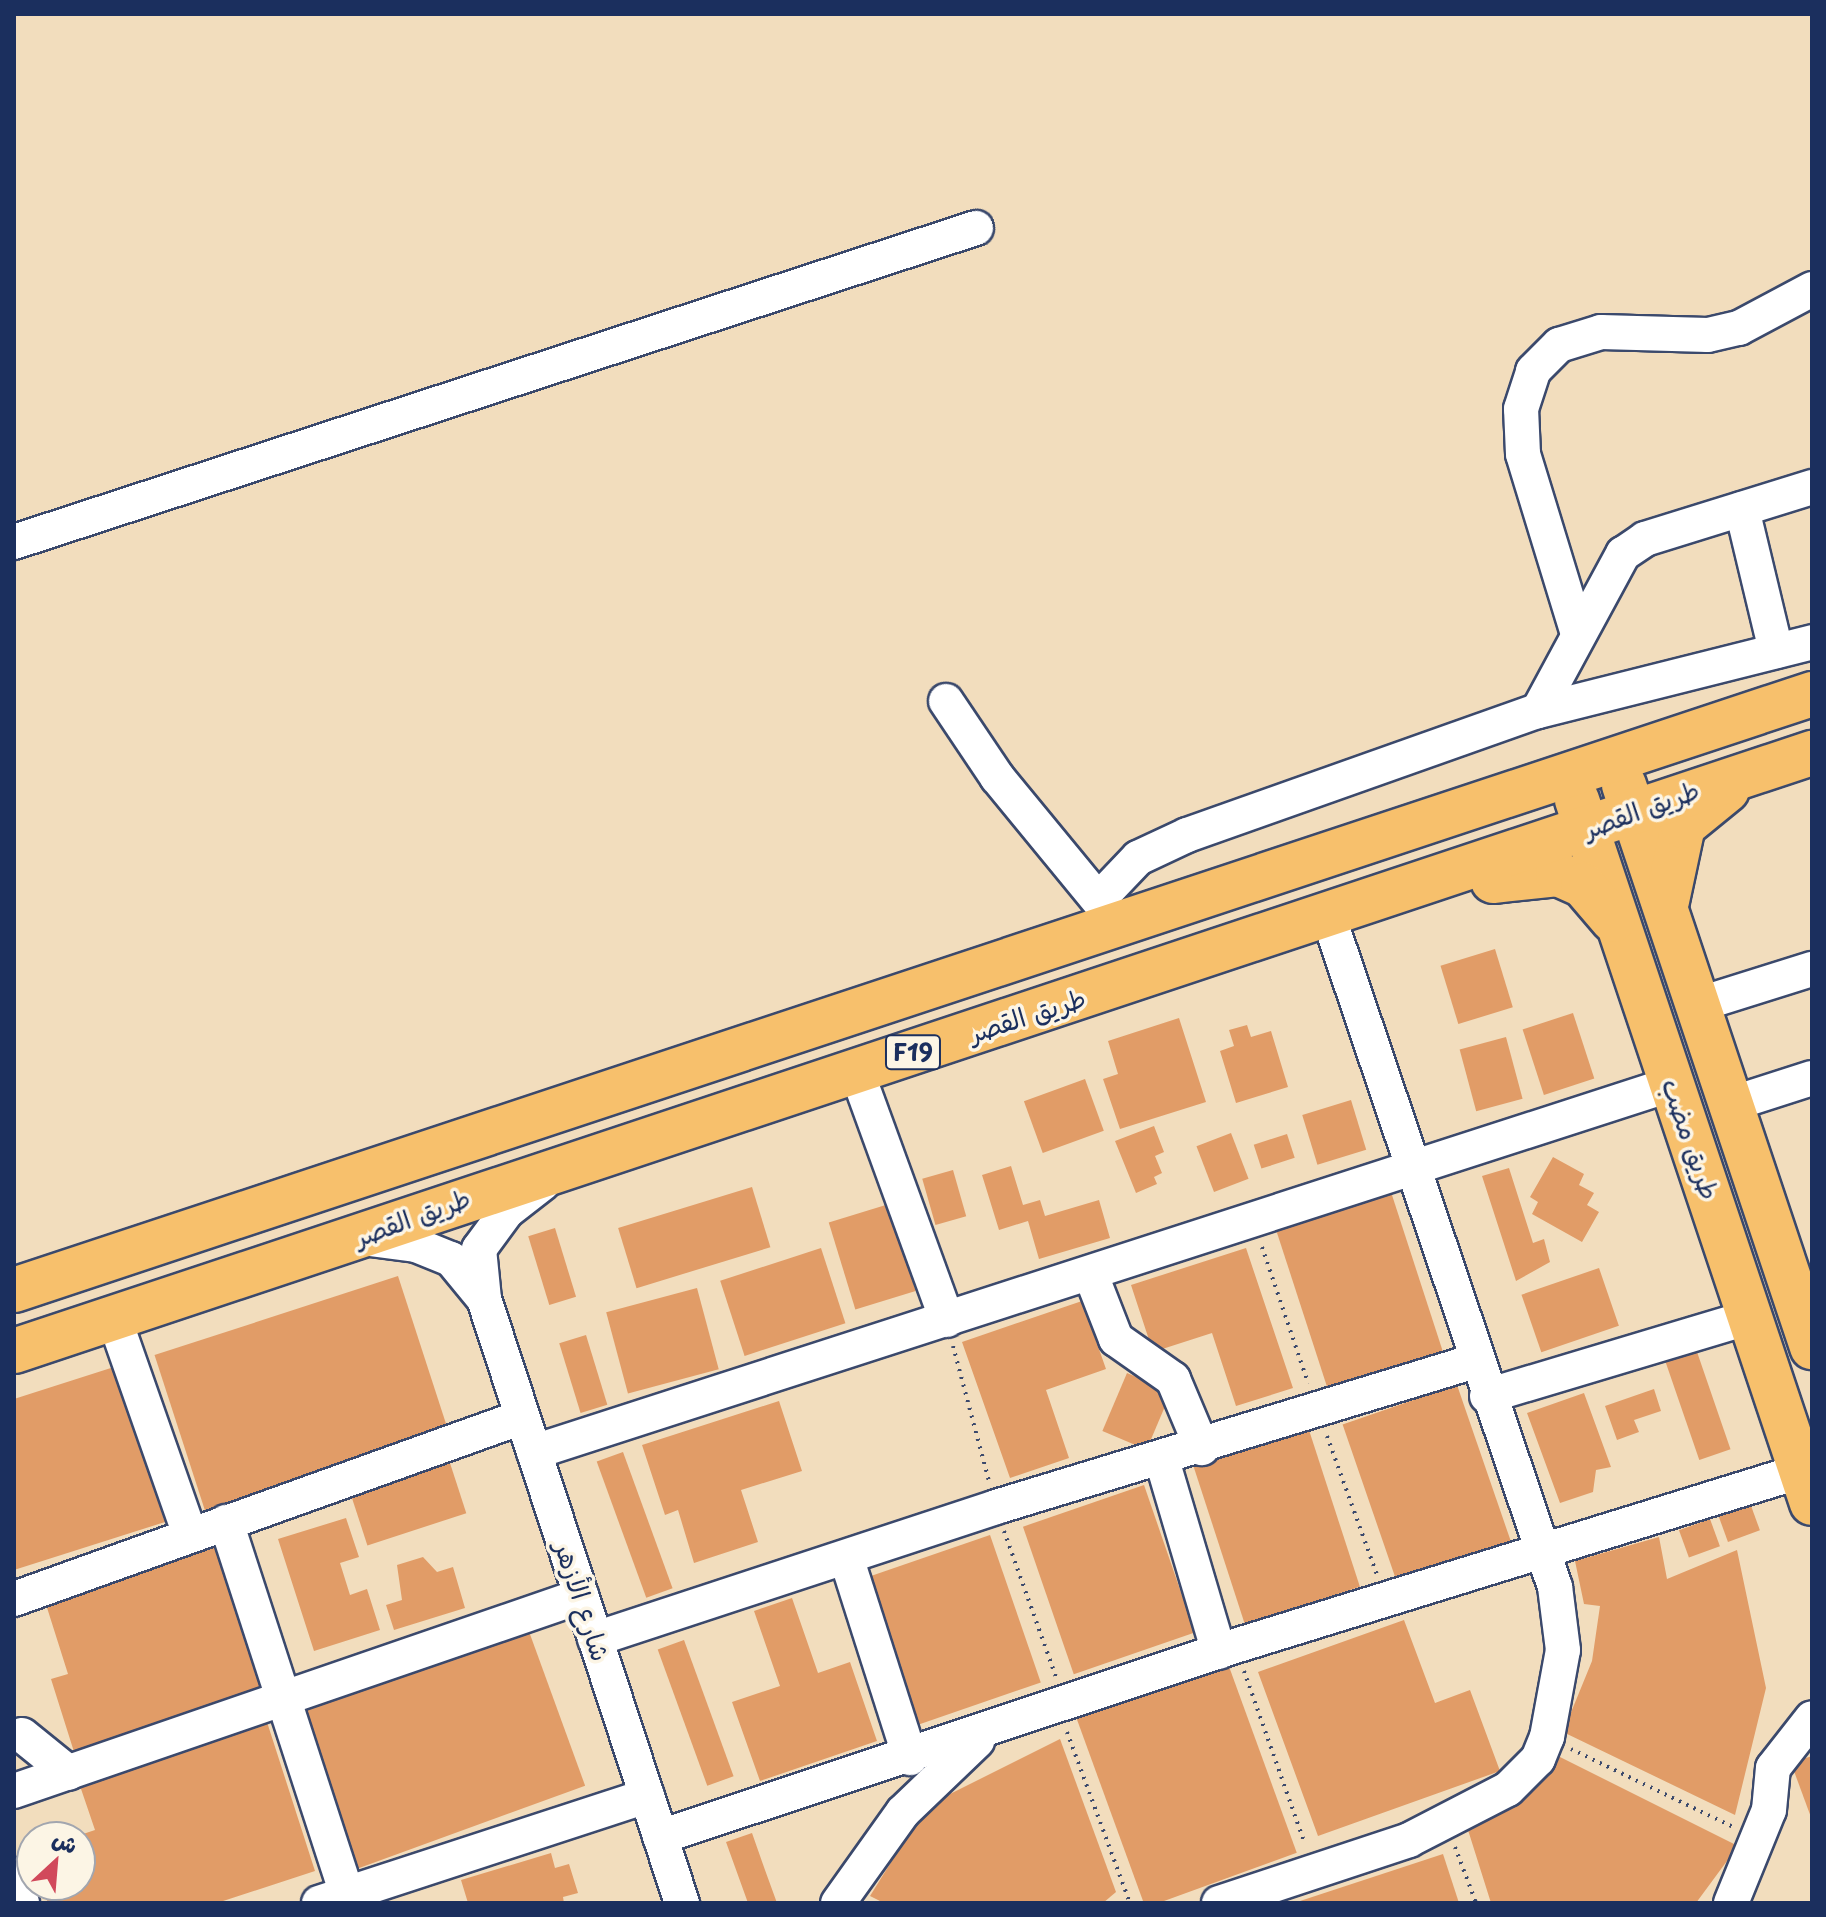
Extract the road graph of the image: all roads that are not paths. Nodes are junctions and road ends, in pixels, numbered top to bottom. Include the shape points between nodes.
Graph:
1 (976, 228) dead end
2 (1812, 289) edge
3 (1812, 487) edge
4 (1742, 509) junction
5 (14, 542) edge
6 (1578, 634) junction
7 (1812, 642) edge
8 (1776, 651) junction
9 (1812, 694) edge
10 (946, 701) dead end
11 (1538, 711) junction
12 (1812, 753) edge
13 (1615, 760) junction
14 (1758, 769) junction
15 (1568, 775) junction
16 (1632, 810) junction
17 (1586, 828) junction
18 (1381, 900) junction
19 (1666, 911) junction
20 (1109, 912) junction
21 (1329, 918) junction
22 (1622, 934) junction
23 (1812, 969) edge
24 (1697, 1005) junction
25 (856, 1070) junction
26 (1812, 1078) edge
27 (1672, 1084) junction
28 (1731, 1104) junction
29 (576, 1159) junction
30 (1413, 1173) junction
31 (356, 1238) junction
32 (1091, 1275) junction
33 (14, 1290) edge
34 (484, 1299) junction
35 (1751, 1317) junction
36 (114, 1318) junction
37 (947, 1320) junction
38 (1812, 1347) edge
39 (14, 1351) edge
40 (1475, 1361) junction
41 (1487, 1396) junction
42 (522, 1417) junction
43 (1202, 1448) junction
44 (534, 1452) junction
45 (1162, 1460) junction
46 (1806, 1487) edge
47 (226, 1522) junction
48 (190, 1535) junction
49 (1543, 1553) junction
50 (847, 1560) junction
51 (581, 1596) junction
52 (14, 1599) edge
53 (595, 1639) junction
54 (1227, 1649) junction
55 (283, 1700) junction
56 (1812, 1718) edge
57 (17, 1732) edge
58 (983, 1735) junction
59 (910, 1758) junction
60 (69, 1773) junction
61 (14, 1791) edge
62 (647, 1796) junction
63 (660, 1837) junction
64 (14, 1875) edge
65 (333, 1898) edge
66 (846, 1900) edge
67 (22, 1903) edge
68 (682, 1903) edge
69 (1219, 1903) edge
70 (1731, 1903) edge

1 - 5 street
2 - 6 street via 1708,335 1601,332 1559,345 1533,371 1521,409 1523,454
3 - 4 street
4 - 6 street via 1645,539 1623,554
4 - 8 street
6 - 11 street
7 - 8 street
8 - 11 street
9 - 13 main road, طريق القصر / F19
10 - 20 street via 997,777
11 - 20 street via 1187,835 1138,858
12 - 14 main road, طريق القصر / F19
13 - 15 main road, طريق القصر / F19
13 - 16 main road, طريق مضب
14 - 16 main road, طريق القصر / F19
14 - 19 main road via 1683,826
15 - 17 main road, طريق مضب
15 - 20 main road, طريق القصر / F19
16 - 17 main road, طريق القصر / F19
16 - 19 main road, طريق مضب
17 - 18 main road, طريق القصر / F19
17 - 22 main road, طريق مضب
18 - 21 main road, طريق القصر / F19
18 - 22 main road via 1558,874 1604,905
19 - 24 main road, طريق مضب
20 - 33 main road, طريق القصر / F19
21 - 25 main road, طريق القصر / F19
21 - 30 street
22 - 27 main road, طريق مضب
23 - 24 street
24 - 28 main road, طريق مضب
25 - 29 main road, طريق القصر / F19
25 - 37 street
26 - 28 street
27 - 30 street
27 - 35 main road, طريق مضب
28 - 38 main road, طريق مضب
29 - 31 main road, طريق القصر / F19
29 - 34 street, شارع الأزهر via 507,1211 486,1238 479,1249
30 - 32 street
30 - 40 street
31 - 34 street, شارع الأزهر via 442,1255
31 - 36 main road, طريق القصر / F19
32 - 37 street
32 - 43 street via 1116,1339 1173,1379
34 - 42 street, شارع الأزهر
35 - 41 street
35 - 46 main road, طريق مضب
36 - 39 main road, طريق القصر / F19
36 - 48 street
37 - 44 street
40 - 41 street
40 - 43 street
41 - 49 street
42 - 44 street, شارع الأزهر
42 - 47 street
43 - 45 street
44 - 51 street, شارع الأزهر
45 - 50 street via 996,1507
45 - 54 street
46 - 49 street
47 - 48 street
47 - 55 street
48 - 52 street
49 - 54 street
49 - 69 street via 1563,1650 1538,1759 1508,1789 1446,1822
50 - 53 street
50 - 59 street
51 - 53 street, شارع الأزهر
51 - 55 street
53 - 62 street, شارع الأزهر
54 - 58 street
55 - 60 street
55 - 65 street
56 - 70 street via 1773,1768 1758,1839
57 - 60 street
58 - 59 street
58 - 66 street via 903,1812
59 - 63 street
60 - 61 street
62 - 63 street, شارع الأزهر
62 - 65 street
63 - 68 street, شارع الأزهر
64 - 67 street

